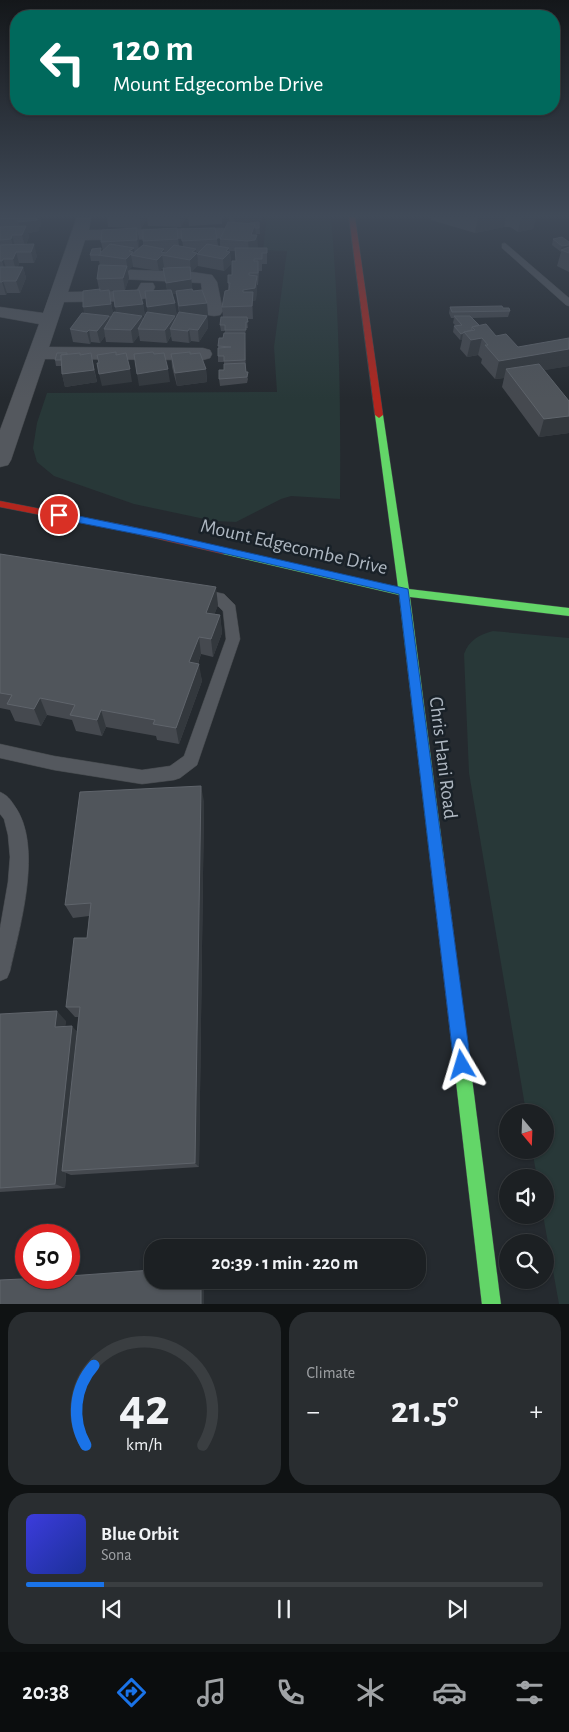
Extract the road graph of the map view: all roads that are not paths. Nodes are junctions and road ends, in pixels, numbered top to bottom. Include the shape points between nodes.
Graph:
1 (64, 278) edge
2 (150, 278) edge
3 (201, 278) edge
4 (361, 278) edge
5 (541, 278) edge
6 (58, 297) junction
7 (569, 303) edge
8 (214, 311) dead end
9 (0, 312) edge
10 (50, 320) junction
11 (38, 353) junction
12 (203, 354) edge
13 (0, 460) edge
14 (0, 504) edge
15 (181, 590) edge
16 (404, 592) junction
17 (569, 612) edge
18 (0, 751) edge
19 (0, 800) edge
20 (0, 971) edge
21 (492, 1304) edge

1 - 6 street
2 - 6 street via 147,290 140,295
3 - 8 street via 209,282
4 - 16 main road, Chris Hani Road
5 - 7 lane
6 - 10 street
9 - 10 street
10 - 11 street
11 - 12 street
11 - 13 street
14 - 16 main road, Mount Edgecombe Drive via 162,536
15 - 18 lane via 219,598 230,609 232,639 190,760 174,773 142,777
16 - 17 main road, Mount Edgecombe Drive
16 - 21 main road, Chris Hani Road
19 - 20 lane via 6,805 18,835 18,881

